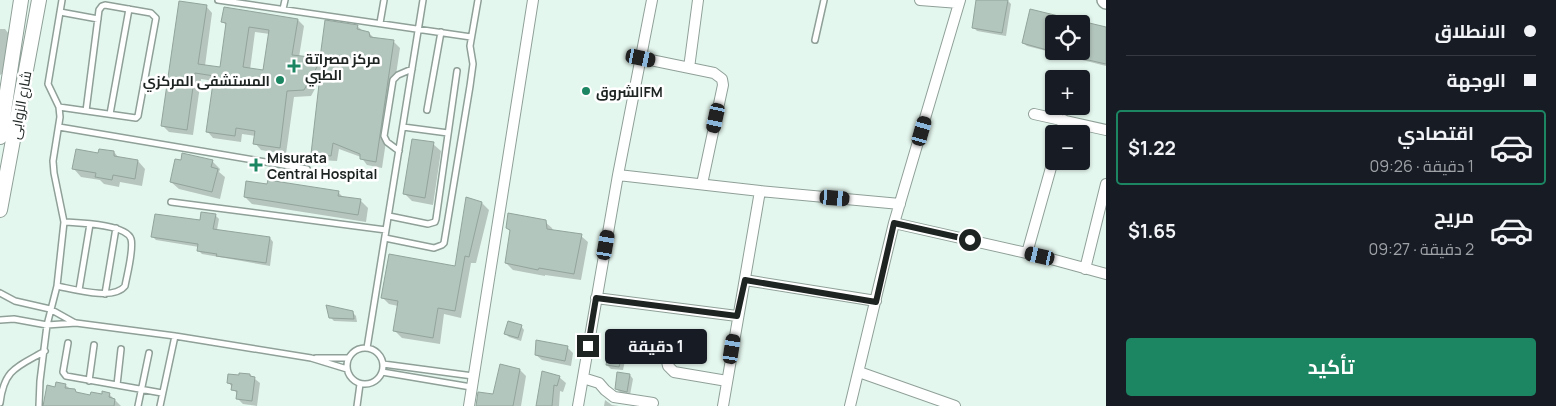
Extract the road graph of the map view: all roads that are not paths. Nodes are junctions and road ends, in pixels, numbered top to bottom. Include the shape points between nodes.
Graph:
1 (21, 0) edge
2 (39, 0) edge
3 (62, 0) edge
4 (218, 0) edge
5 (285, 0) edge
6 (384, 0) edge
7 (423, 0) edge
8 (478, 0) edge
9 (533, 0) edge
10 (652, 0) edge
11 (698, 0) edge
12 (824, 0) edge
13 (920, 0) edge
14 (228, 1) edge
15 (959, 1) edge
16 (251, 2) edge
17 (129, 9) junction
18 (283, 9) junction
19 (60, 12) junction
20 (98, 19) junction
21 (380, 23) junction
22 (418, 29) junction
23 (441, 32) junction
24 (471, 37) junction
25 (815, 40) dead end
26 (641, 58) junction
27 (412, 68) junction
28 (689, 68) junction
29 (457, 71) dead end
30 (3, 93) edge
31 (59, 107) junction
32 (427, 110) dead end
33 (86, 111) junction
34 (110, 114) junction
35 (1034, 114) dead end
36 (1064, 120) junction
37 (1063, 125) edge
38 (58, 127) junction
39 (403, 127) junction
40 (1106, 130) edge
41 (448, 133) junction
42 (0, 137) edge
43 (399, 151) junction
44 (307, 169) dead end
45 (1051, 170) edge
46 (618, 175) junction
47 (702, 184) junction
48 (1106, 184) edge
49 (760, 191) junction
50 (172, 202) dead end
51 (900, 204) junction
52 (0, 210) edge
53 (388, 216) junction
54 (64, 222) junction
55 (894, 223) junction
56 (90, 224) junction
57 (116, 228) junction
58 (386, 230) junction
59 (385, 238) junction
60 (1028, 254) junction
61 (1085, 268) junction
62 (1106, 274) edge
63 (745, 280) junction
64 (57, 286) junction
65 (79, 290) junction
66 (0, 294) edge
67 (104, 294) junction
68 (596, 298) junction
69 (876, 302) junction
70 (50, 309) junction
71 (737, 316) junction
72 (0, 320) edge
73 (76, 323) junction
74 (47, 325) junction
75 (175, 336) junction
76 (68, 343) dead end
77 (94, 346) dead end
78 (367, 348) junction
79 (121, 349) dead end
80 (44, 351) junction
81 (149, 353) dead end
82 (666, 357) dead end
83 (310, 358) junction
84 (348, 358) junction
85 (382, 364) junction
86 (347, 369) junction
87 (382, 372) junction
88 (859, 372) junction
89 (473, 376) junction
90 (583, 378) junction
91 (89, 381) junction
92 (727, 381) junction
93 (360, 384) junction
94 (117, 385) junction
95 (472, 387) junction
96 (141, 390) junction
97 (162, 393) junction
98 (653, 402) dead end
99 (0, 403) edge
100 (39, 406) edge
101 (138, 406) edge
102 (160, 406) edge
103 (357, 406) edge
104 (469, 406) edge
105 (578, 406) edge
106 (723, 406) edge
107 (850, 406) edge
108 (955, 406) edge

1 - 30 street, شارع الزوابى
2 - 52 street, شارع الزوابى
3 - 19 lane
4 - 14 lane
5 - 18 lane
6 - 21 lane
7 - 22 lane
8 - 24 lane
9 - 89 street
10 - 26 street
11 - 28 street
12 - 25 lane
13 - 15 street
14 - 16 lane
15 - 51 street
16 - 18 lane
17 - 20 lane via 105,5 99,10
17 - 34 lane
17 - 34 lane via 151,13 156,18 140,111 136,118
18 - 21 lane
19 - 20 lane
19 - 31 lane via 48,84
20 - 33 lane
21 - 22 lane
22 - 23 lane
22 - 27 lane
23 - 24 lane
23 - 32 lane
24 - 59 lane via 470,86 444,243 434,248
26 - 28 street
26 - 46 street
27 - 39 lane
27 - 43 lane via 393,80 384,136
28 - 47 street via 718,74 723,81
29 - 41 lane
30 - 42 street, شارع الزوابى
31 - 33 lane
31 - 38 lane
33 - 34 lane
35 - 36 street
36 - 37 street
36 - 40 street
38 - 44 lane
38 - 54 lane via 53,161
39 - 41 lane
39 - 43 lane
41 - 53 lane via 435,222 428,224
43 - 53 lane
45 - 60 street
46 - 47 street
46 - 68 street
47 - 49 street
48 - 61 street
49 - 51 street
49 - 63 street
50 - 58 lane
51 - 55 street
53 - 58 lane
54 - 56 lane
54 - 64 lane
55 - 60 street
55 - 69 street
56 - 57 lane
56 - 65 lane
57 - 67 lane
57 - 67 lane via 125,231 131,239 125,286 116,293
58 - 59 lane
59 - 78 lane
60 - 61 street
61 - 62 street
63 - 69 street
63 - 71 street
64 - 65 lane
64 - 70 lane
65 - 67 lane
66 - 70 lane
68 - 71 street
68 - 90 street
69 - 88 street
70 - 73 lane
70 - 74 lane
71 - 92 street
72 - 74 lane
73 - 74 lane
73 - 75 lane
74 - 80 lane
75 - 83 lane
75 - 97 lane
76 - 91 lane via 64,374
77 - 91 lane
78 - 84 lane via 356,350
78 - 85 lane via 378,353
79 - 94 lane
80 - 99 lane via 6,377
80 - 100 lane
81 - 96 lane
82 - 92 street via 674,372
83 - 84 lane
83 - 86 lane
84 - 86 lane
85 - 87 lane
85 - 89 lane
86 - 93 lane
87 - 93 lane via 375,381
87 - 95 lane
88 - 107 street
88 - 108 street
89 - 95 street
90 - 98 street via 599,382 614,397
90 - 105 street
91 - 94 lane
92 - 106 street
93 - 103 lane
94 - 96 lane
95 - 104 street
96 - 97 lane
96 - 101 lane
97 - 102 lane

